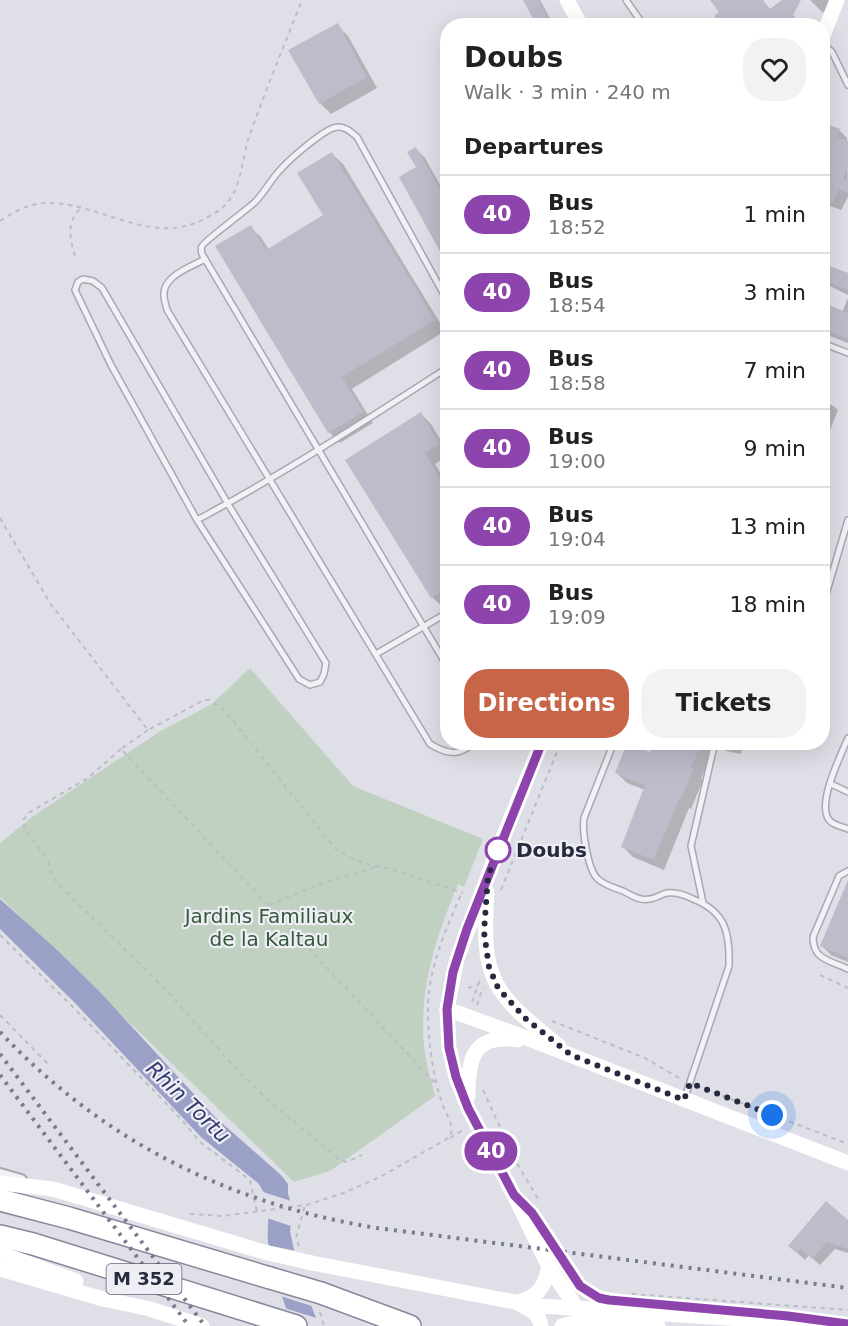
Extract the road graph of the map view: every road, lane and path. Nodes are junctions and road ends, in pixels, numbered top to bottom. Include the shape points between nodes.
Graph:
1 (302, 0) edge
2 (567, 0) edge
3 (626, 0) edge
4 (837, 0) edge
5 (577, 18) edge
6 (638, 18) edge
7 (830, 18) edge
8 (830, 50) edge
9 (848, 84) edge
10 (80, 208) junction
11 (0, 220) edge
12 (75, 256) dead end
13 (205, 259) junction
14 (440, 287) edge
15 (830, 346) edge
16 (848, 353) edge
17 (440, 373) edge
18 (319, 451) junction
19 (271, 480) junction
20 (228, 504) junction
21 (0, 518) edge
22 (198, 520) junction
23 (848, 520) edge
24 (830, 581) edge
25 (440, 617) edge
26 (423, 626) junction
27 (376, 654) junction
28 (440, 654) edge
29 (148, 730) junction
30 (848, 738) edge
31 (121, 749) junction
32 (440, 750) edge
33 (440, 750) edge
34 (464, 750) edge
35 (539, 750) edge
36 (558, 750) edge
37 (611, 750) edge
38 (713, 750) edge
39 (831, 784) junction
40 (848, 792) edge
41 (848, 830) edge
42 (378, 867) junction
43 (848, 871) edge
44 (488, 876) junction
45 (456, 891) dead end
46 (462, 892) dead end
47 (499, 898) dead end
48 (703, 903) junction
49 (269, 905) junction
50 (0, 935) edge
51 (848, 969) edge
52 (820, 975) dead end
53 (484, 984) dead end
54 (468, 988) dead end
55 (848, 988) edge
56 (447, 1009) junction
57 (0, 1016) edge
58 (547, 1019) dead end
59 (571, 1055) junction
60 (50, 1066) dead end
61 (690, 1083) junction
62 (436, 1084) junction
63 (481, 1084) dead end
64 (684, 1100) junction
65 (468, 1108) junction
66 (848, 1144) edge
67 (362, 1155) dead end
68 (848, 1163) edge
69 (0, 1174) edge
70 (0, 1183) edge
71 (53, 1190) junction
72 (514, 1195) junction
73 (0, 1200) edge
74 (541, 1203) dead end
75 (0, 1236) edge
76 (0, 1253) edge
77 (549, 1267) junction
78 (0, 1269) edge
79 (627, 1293) dead end
80 (515, 1302) junction
81 (576, 1307) junction
82 (150, 1308) junction
83 (848, 1310) edge
84 (600, 1322) junction
85 (292, 1325) edge
86 (848, 1325) edge
87 (202, 1326) edge
88 (411, 1326) edge
89 (541, 1326) edge
90 (562, 1326) edge
91 (658, 1326) edge

1 - 10 path via 227,204 193,225 170,230
2 - 5 street
3 - 6 lane
4 - 7 street
8 - 9 lane
10 - 11 path via 44,203 20,209
10 - 12 path via 70,224
13 - 14 lane via 201,253 205,240 257,201 281,169 337,127 357,137
13 - 18 lane
13 - 19 lane via 166,284 163,294 167,310
15 - 16 lane
17 - 18 lane
18 - 19 lane
18 - 26 lane
19 - 20 lane
19 - 27 lane
20 - 22 lane
20 - 22 lane via 326,663 320,682 310,685 299,679
20 - 22 lane via 102,288 83,279 75,290 111,365
21 - 29 path via 50,603
23 - 24 lane
25 - 26 lane
26 - 27 lane
26 - 28 lane
27 - 33 lane via 430,744
29 - 31 path
29 - 42 path via 209,700 225,711 335,848
30 - 39 lane
31 - 49 path
31 - 67 path via 87,778 30,812 23,820 25,830 43,851 57,883 166,990 267,1100 340,1160 347,1162
32 - 34 lane
35 - 44 street
36 - 47 path
37 - 48 lane via 584,818 583,830 594,875 640,899 679,893
38 - 48 lane via 691,846
39 - 40 lane
39 - 41 lane via 825,813 831,822
42 - 45 path
42 - 49 path
43 - 51 lane via 839,876 813,937 816,954
44 - 56 street via 457,959
44 - 59 street via 484,944 492,978 514,1008
46 - 62 path via 440,944 429,990
48 - 61 lane via 719,915 726,929 729,966
49 - 62 path
50 - 62 path via 200,1142 250,1180 257,1212 314,1202 364,1185 448,1140 452,1128
52 - 55 path
53 - 54 path
56 - 59 street
56 - 65 street via 449,1048
57 - 60 path
58 - 61 path via 645,1058
59 - 64 street
59 - 65 street via 520,1040 489,1041 477,1049 471,1060
61 - 64 lane
61 - 66 path
63 - 74 path via 515,1160
64 - 68 street
65 - 72 street
69 - 71 street
70 - 71 street
71 - 80 street, bridge via 264,1252
72 - 77 street
72 - 86 street via 532,1213 580,1286 599,1298
73 - 88 highway, M 352, bridge via 321,1293
75 - 85 highway, M 352
76 - 82 street
77 - 80 street via 538,1293
77 - 81 street
78 - 82 street via 103,1299
79 - 83 path
80 - 81 street
80 - 89 street via 534,1312
81 - 84 street
81 - 86 street
82 - 87 street
84 - 90 street
84 - 91 street

